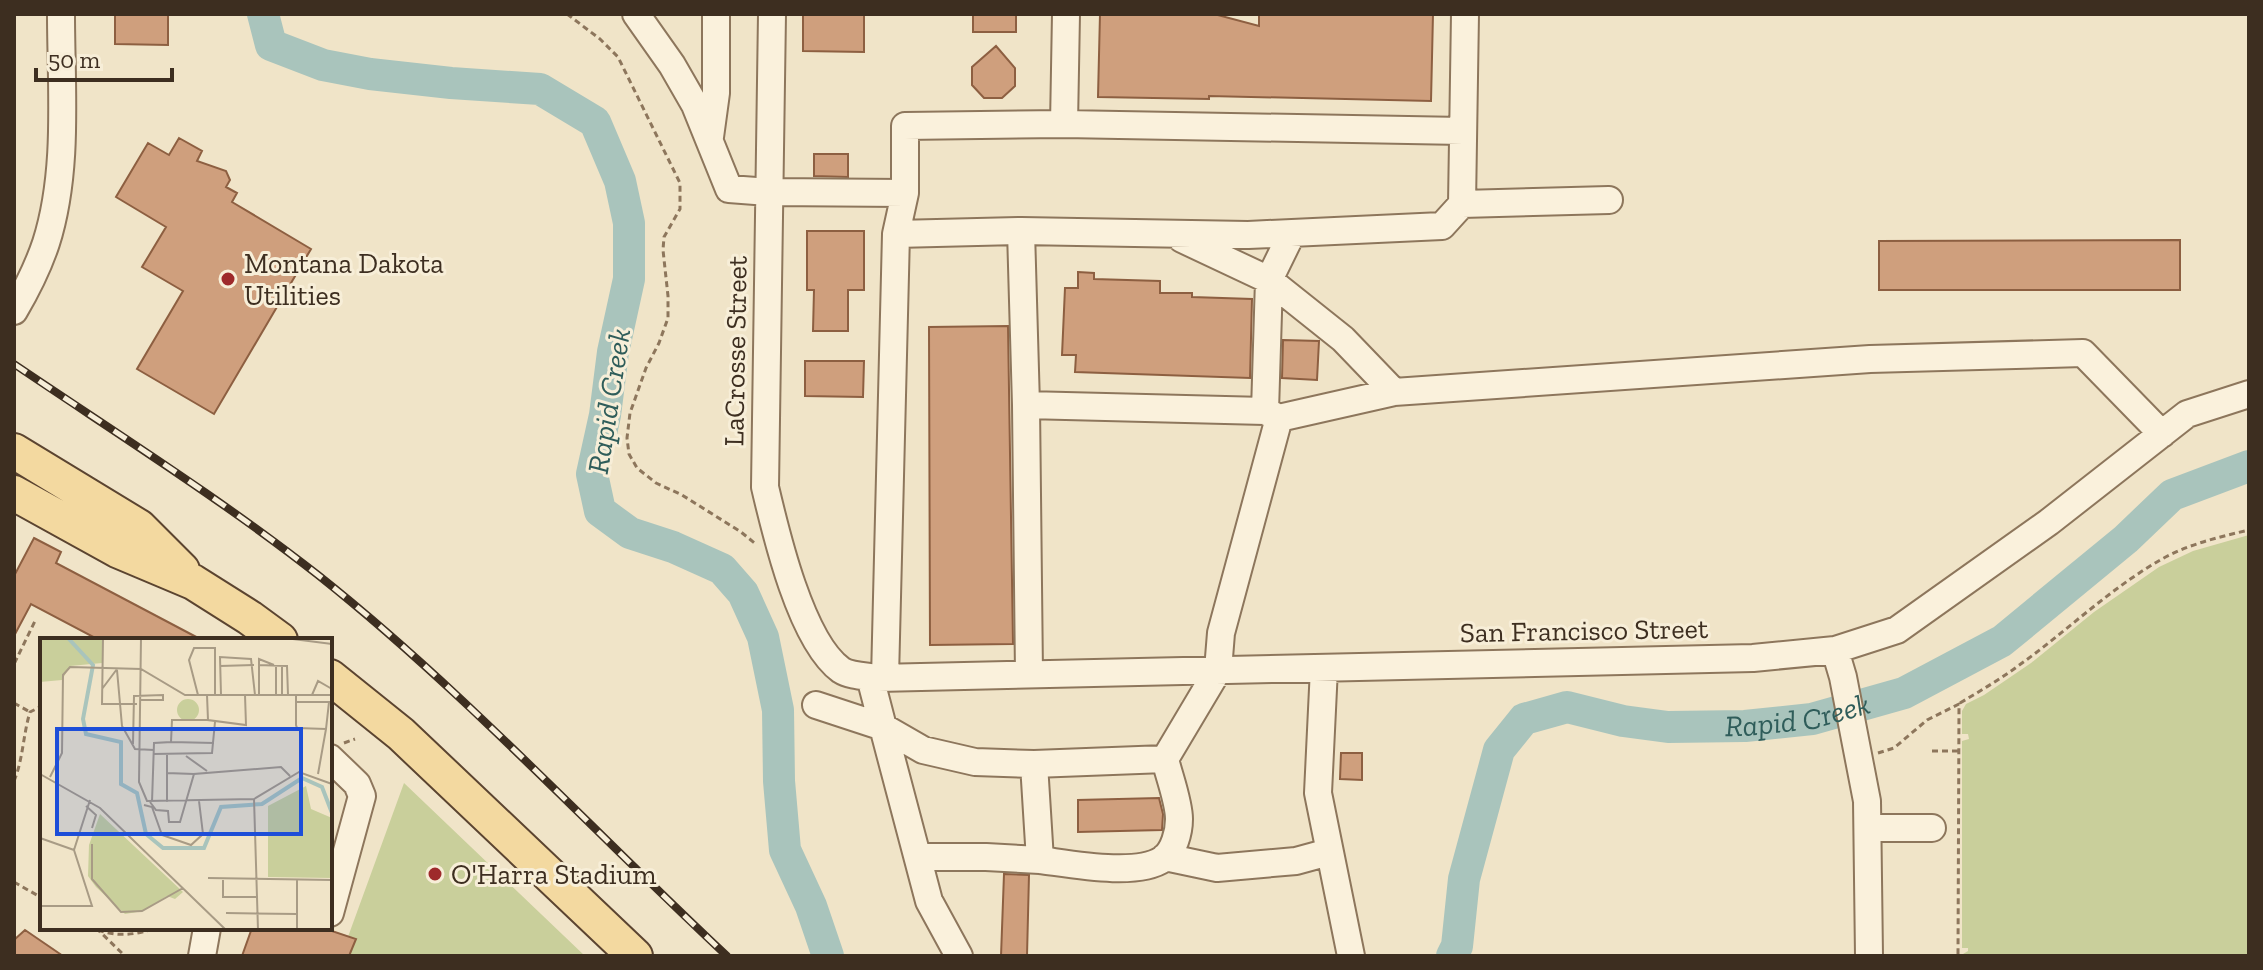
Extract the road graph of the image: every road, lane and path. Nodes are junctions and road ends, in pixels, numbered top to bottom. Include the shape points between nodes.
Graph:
1 (61, 14) edge
2 (567, 14) edge
3 (636, 14) edge
4 (716, 14) edge
5 (772, 14) edge
6 (1066, 14) edge
7 (1465, 14) edge
8 (1064, 124) junction
9 (1463, 131) junction
10 (709, 141) junction
11 (769, 192) junction
12 (905, 193) junction
13 (1609, 200) dead end
14 (1462, 204) junction
15 (1021, 231) junction
16 (1292, 233) junction
17 (896, 234) junction
18 (1171, 234) junction
19 (1269, 280) junction
20 (14, 311) edge
21 (1394, 392) junction
22 (2249, 394) edge
23 (1026, 405) junction
24 (1272, 415) junction
25 (2162, 434) junction
26 (14, 451) edge
27 (14, 493) edge
28 (2249, 530) edge
29 (781, 557) junction
30 (193, 582) junction
31 (36, 619) dead end
32 (277, 638) edge
33 (1835, 650) junction
34 (14, 663) edge
35 (1324, 668) junction
36 (1218, 670) junction
37 (842, 671) joint
38 (1029, 674) junction
39 (878, 677) junction
40 (332, 679) edge
41 (14, 703) edge
42 (1959, 704) junction
43 (816, 705) dead end
44 (40, 707) edge
45 (30, 712) junction
46 (883, 727) junction
47 (1932, 751) dead end
48 (1959, 751) junction
49 (1867, 757) junction
50 (1165, 759) junction
51 (332, 760) edge
52 (1034, 764) junction
53 (14, 781) edge
54 (1869, 828) junction
55 (1932, 828) dead end
56 (1329, 852) junction
57 (919, 857) junction
58 (1165, 857) junction
59 (1040, 860) junction
60 (14, 882) edge
61 (40, 897) edge
62 (332, 906) edge
63 (98, 930) edge
64 (100, 930) edge
65 (150, 930) edge
66 (207, 930) edge
67 (125, 956) edge
68 (202, 956) edge
69 (635, 956) edge
70 (959, 956) edge
71 (1351, 956) edge
72 (1869, 956) edge
73 (1958, 956) edge

1 - 20 street via 56,193 46,242
2 - 29 path via 618,57 680,183 680,209 664,237 668,318 630,413 629,454 656,483 741,532 768,554
3 - 10 street via 695,105
4 - 10 street via 716,93
5 - 11 street, LaCrosse Street
6 - 8 street
7 - 9 street
8 - 9 street
8 - 12 street via 905,126
9 - 14 street
10 - 11 street via 729,189
11 - 12 street
11 - 29 street, LaCrosse Street via 765,487
12 - 17 street
13 - 14 street
14 - 16 street via 1442,226
15 - 17 street
15 - 18 street
15 - 23 street
16 - 18 street
16 - 19 street
17 - 39 street
18 - 19 street
19 - 21 street via 1343,339
19 - 24 street
21 - 24 street
21 - 25 street via 1870,359 2083,353
22 - 25 street, San Francisco Street via 2187,414
23 - 24 street
23 - 38 street
24 - 36 street via 1221,633
25 - 33 street, San Francisco Street via 1897,630
26 - 30 main road via 139,527
27 - 30 main road via 117,550
28 - 42 path via 2163,558
29 - 37 street, LaCrosse Street via 816,642
30 - 32 main road
31 - 34 path
33 - 35 street, San Francisco Street via 1753,658
33 - 49 street
35 - 36 street, San Francisco Street
35 - 56 street via 1318,793
36 - 38 street, San Francisco Street
36 - 50 street
37 - 39 street, San Francisco Street
38 - 39 street, San Francisco Street
39 - 46 street
40 - 69 main road via 401,734
41 - 45 path
42 - 48 path
42 - 49 path via 1927,720 1894,748
43 - 46 street
44 - 45 path
45 - 53 path
46 - 52 street via 923,750 975,762
46 - 57 street
47 - 48 path
48 - 73 path
49 - 54 street
50 - 52 street
50 - 58 street via 1179,817 1176,840
51 - 62 street via 362,796
52 - 59 street
54 - 55 street
54 - 72 street
56 - 58 street via 1296,861 1217,868
56 - 71 street
57 - 59 street
57 - 70 street via 929,901
58 - 59 street via 1148,866 1106,868
60 - 61 path
63 - 67 path
64 - 65 path
66 - 68 street

